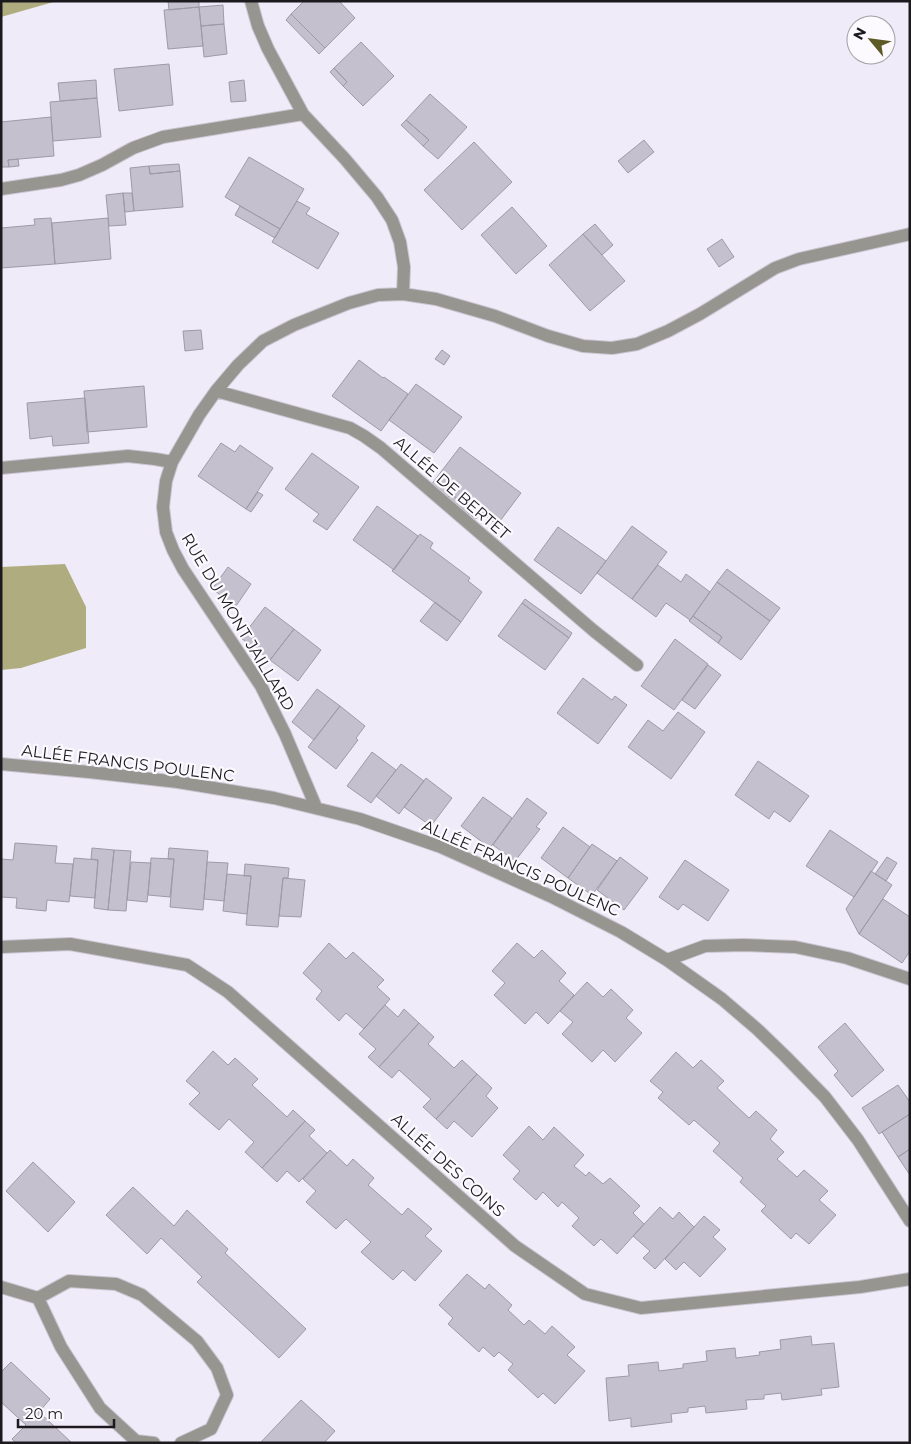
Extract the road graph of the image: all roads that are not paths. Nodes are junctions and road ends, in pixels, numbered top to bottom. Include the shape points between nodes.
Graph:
1 (252, 1) edge
2 (303, 114) junction
3 (1, 189) edge
4 (910, 234) edge
5 (403, 294) junction
6 (216, 390) junction
7 (172, 462) junction
8 (1, 468) edge
9 (637, 666) dead end
10 (1, 764) edge
11 (316, 807) junction
12 (1, 947) edge
13 (667, 960) junction
14 (910, 979) edge
15 (910, 1221) edge
16 (910, 1279) edge
17 (1, 1287) edge
18 (38, 1298) junction
19 (154, 1443) edge
20 (181, 1443) edge

1 - 2 street via 268,49
2 - 3 street via 164,137 133,148 79,175
2 - 5 street via 371,189 392,220 404,267
4 - 5 street, RUE DU MONT JAILLARD via 783,265 668,332 637,344 612,348 583,346 495,316 436,299
5 - 6 street, RUE DU MONT JAILLARD via 378,295 348,303 278,333 263,341
6 - 7 street, RUE DU MONT JAILLARD
6 - 9 street, ALLÉE DE BERTET via 350,428 364,436
7 - 8 street via 128,456
7 - 11 street, RUE DU MONT JAILLARD via 163,507 169,541 260,686
10 - 11 street, ALLÉE FRANCIS POULENC via 178,782
11 - 13 street, ALLÉE FRANCIS POULENC via 441,847 622,932
12 - 16 street, ALLÉE DES COINS via 70,944 187,965 234,998 515,1246 585,1294 641,1308 860,1287
13 - 14 street via 704,946 795,947 847,958
13 - 15 street, ALLÉE FRANCIS POULENC via 722,999 757,1029 825,1098 858,1140
17 - 18 street
18 - 19 street via 61,1347 100,1408 136,1441
18 - 20 street via 69,1281 116,1284 142,1295 197,1341 217,1368 227,1395 211,1429

